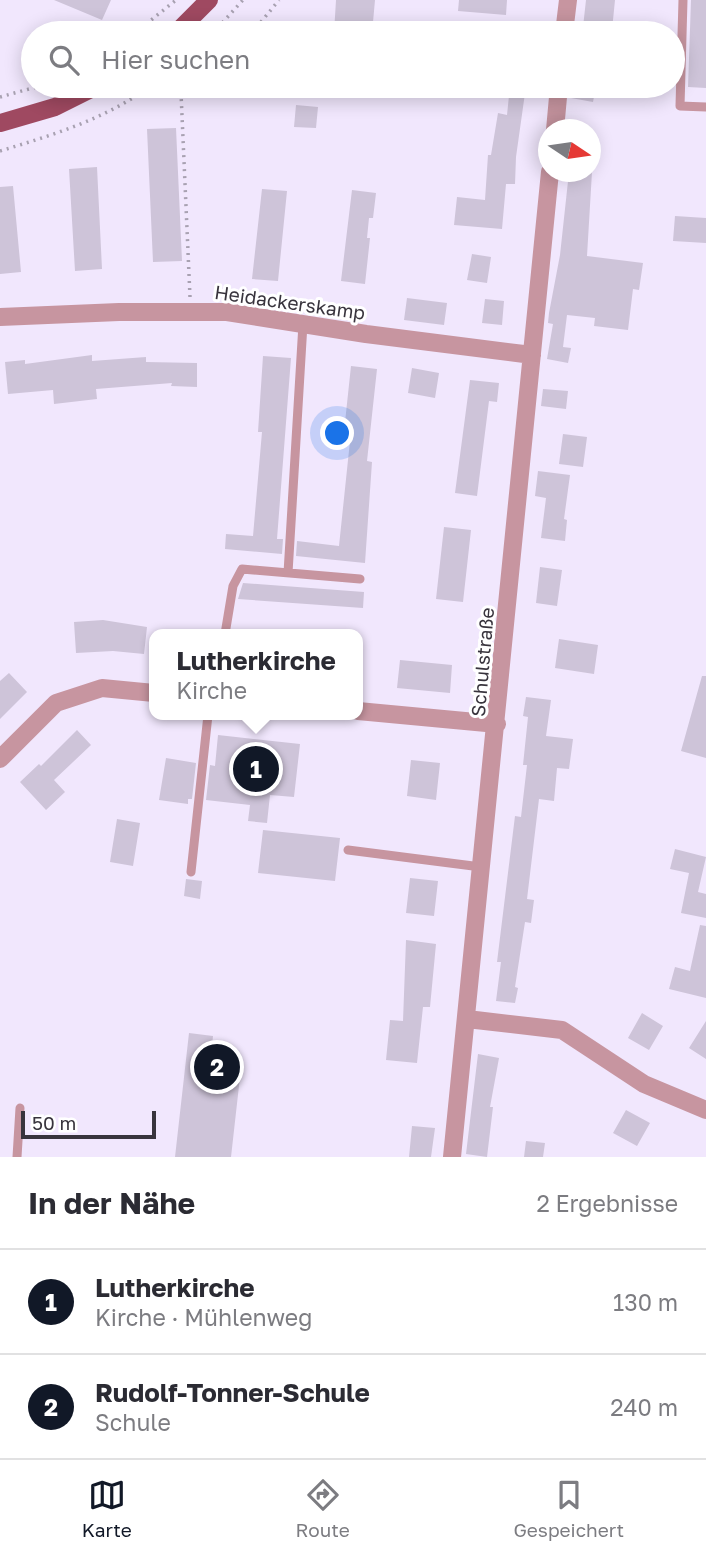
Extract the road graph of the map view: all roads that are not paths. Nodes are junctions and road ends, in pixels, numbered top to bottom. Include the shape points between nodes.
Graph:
1 (209, 0) edge
2 (568, 0) edge
3 (682, 0) edge
4 (188, 21) edge
5 (565, 21) edge
6 (682, 21) edge
7 (73, 98) edge
8 (558, 98) edge
9 (680, 98) edge
10 (706, 107) edge
11 (556, 119) edge
12 (0, 122) edge
13 (550, 182) edge
14 (0, 317) edge
15 (303, 324) junction
16 (532, 355) junction
17 (288, 573) junction
18 (360, 579) dead end
19 (226, 629) edge
20 (149, 692) edge
21 (363, 711) edge
22 (207, 720) edge
23 (497, 724) junction
24 (0, 759) edge
25 (348, 850) dead end
26 (483, 867) junction
27 (191, 872) dead end
28 (467, 1019) junction
29 (20, 1108) dead end
30 (706, 1110) edge
31 (17, 1157) edge
32 (452, 1157) edge

1 - 4 main road
2 - 5 street
3 - 6 lane
7 - 12 main road
8 - 11 street
9 - 10 lane via 680,106
13 - 16 street, Schulstraße
14 - 15 street, Heidackerskamp via 227,312
15 - 16 street, Heidackerskamp
15 - 17 lane
16 - 23 street, Schulstraße
17 - 18 lane
17 - 19 lane via 242,569 233,586
20 - 24 street via 102,688 56,703
21 - 23 street
22 - 27 lane
23 - 26 street, Schulstraße
25 - 26 lane
26 - 28 street, Schulstraße
28 - 30 street via 562,1030 644,1084
28 - 32 street, Schulstraße
29 - 31 lane

